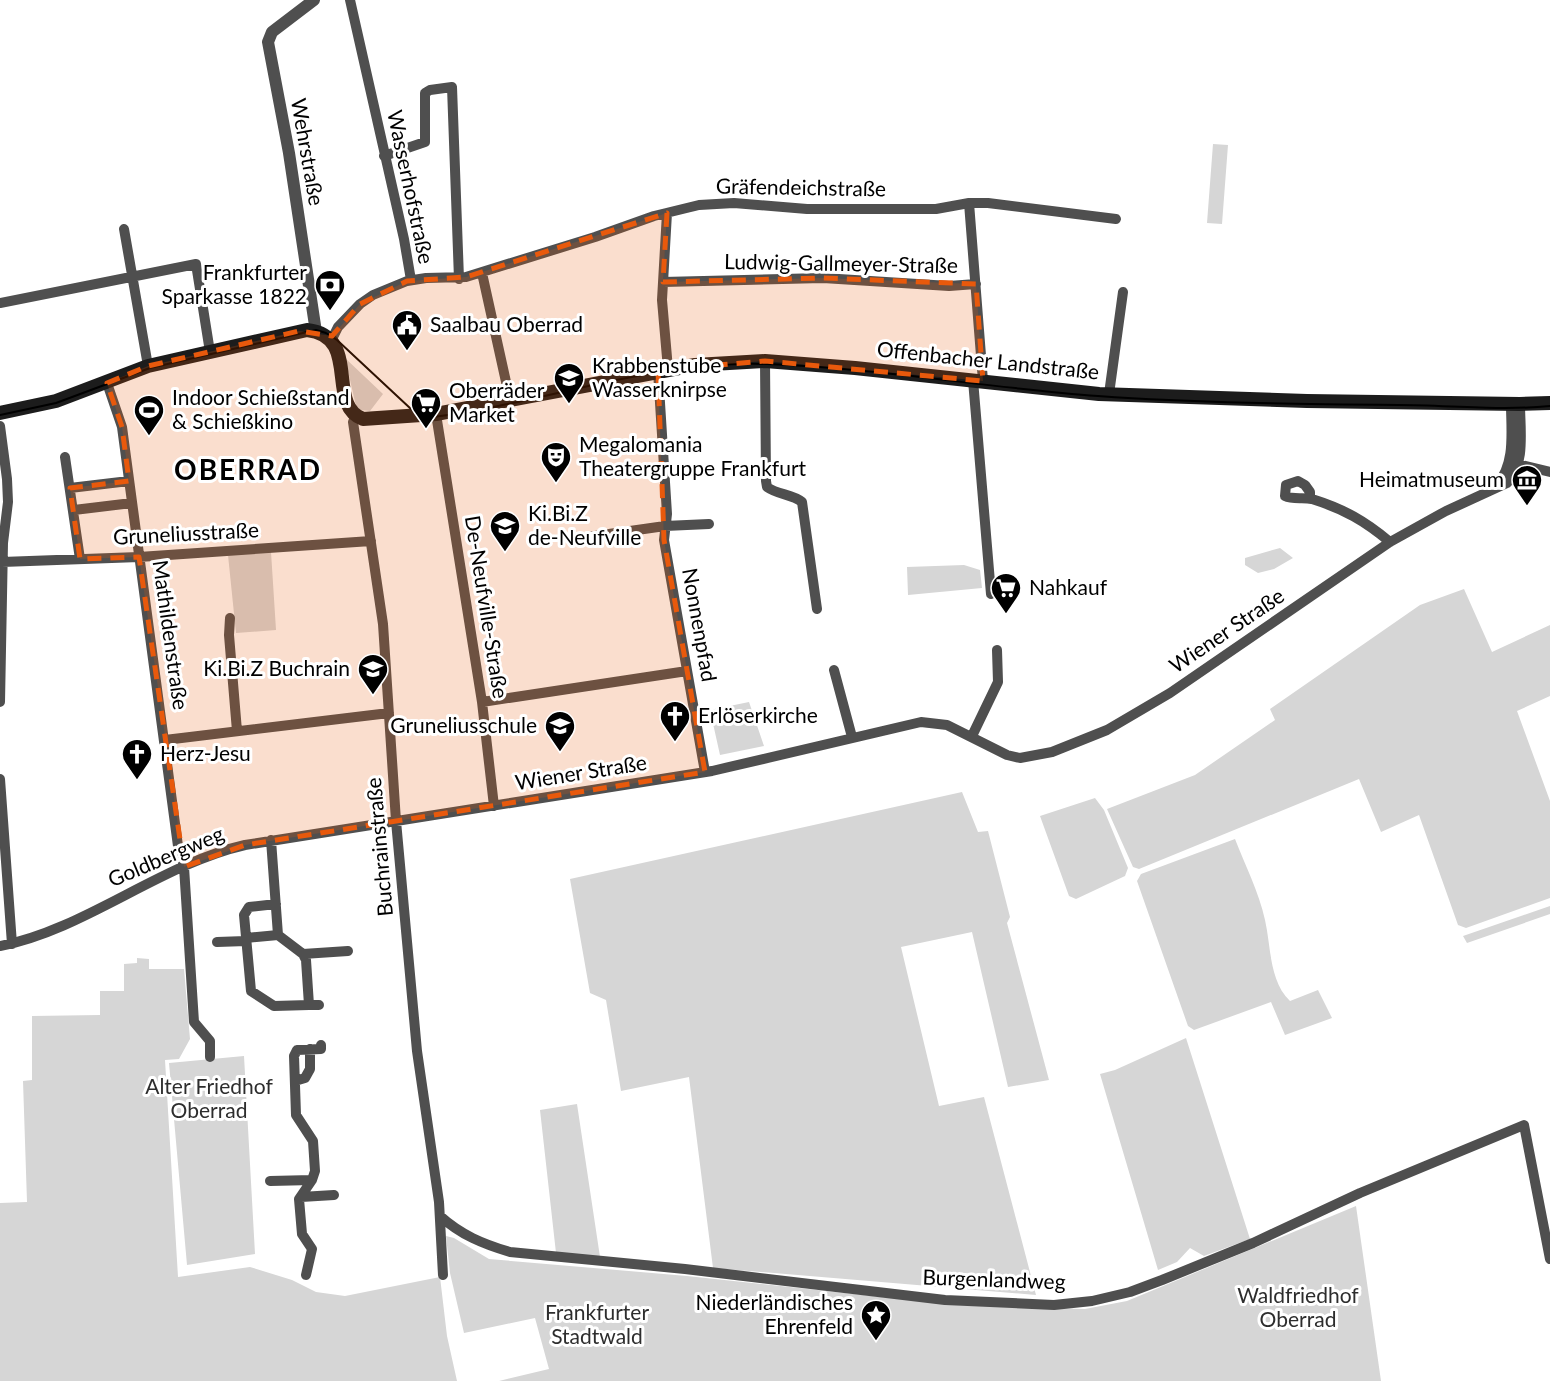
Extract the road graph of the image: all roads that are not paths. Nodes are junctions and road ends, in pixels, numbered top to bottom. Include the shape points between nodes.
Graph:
1 (314, 0) edge
2 (350, 0) edge
3 (384, 156) junction
4 (969, 203) junction
5 (667, 214) junction
6 (1116, 219) dead end
7 (124, 229) dead end
8 (482, 272) junction
9 (131, 276) junction
10 (459, 279) junction
11 (411, 280) junction
12 (663, 282) junction
13 (976, 284) junction
14 (1123, 292) dead end
15 (0, 303) edge
16 (316, 332) junction
17 (331, 341) junction
18 (210, 352) junction
19 (765, 361) junction
20 (148, 366) junction
21 (663, 370) junction
22 (978, 381) junction
23 (107, 383) junction
24 (1109, 394) junction
25 (510, 400) junction
26 (1550, 403) edge
27 (1516, 404) junction
28 (0, 413) edge
29 (431, 415) junction
30 (355, 416) junction
31 (0, 426) edge
32 (65, 457) dead end
33 (1514, 463) junction
34 (1550, 472) edge
35 (129, 481) junction
36 (70, 488) junction
37 (1310, 499) dead end
38 (132, 503) junction
39 (74, 510) junction
40 (709, 524) dead end
41 (666, 526) junction
42 (574, 539) dead end
43 (371, 541) junction
44 (1390, 542) junction
45 (139, 556) junction
46 (80, 559) junction
47 (2, 562) junction
48 (991, 594) dead end
49 (817, 609) dead end
50 (230, 618) dead end
51 (997, 650) dead end
52 (834, 670) dead end
53 (687, 671) junction
54 (0, 702) edge
55 (482, 702) junction
56 (388, 713) junction
57 (237, 731) junction
58 (972, 736) junction
59 (852, 737) junction
60 (165, 740) junction
61 (705, 772) junction
62 (0, 779) edge
63 (494, 806) junction
64 (396, 821) junction
65 (271, 841) junction
66 (184, 867) junction
67 (276, 904) junction
68 (278, 935) junction
69 (246, 939) junction
70 (217, 942) dead end
71 (12, 944) junction
72 (0, 946) edge
73 (348, 951) dead end
74 (303, 954) junction
75 (321, 1045) dead end
76 (211, 1057) dead end
77 (312, 1180) junction
78 (270, 1181) dead end
79 (334, 1195) dead end
80 (300, 1197) junction
81 (440, 1216) junction
82 (1550, 1259) edge
83 (306, 1275) dead end
84 (443, 1275) dead end

1 - 16 street, Wehrstraße via 272,32 268,42
2 - 3 street, Wasserhofstraße
3 - 10 street via 425,142 425,93 452,87
3 - 11 street, Wasserhofstraße
4 - 5 street, Gräfendeichstraße via 936,209 716,204
4 - 6 street, Gräfendeichstraße
4 - 13 street
5 - 8 street, Gräfendeichstraße
5 - 12 street, Nonnenpfad
7 - 9 street
8 - 10 street, Gräfendeichstraße
8 - 25 street
9 - 15 street
9 - 18 street via 196,264
9 - 20 street
10 - 11 street, Gräfendeichstraße
11 - 17 street, Wasserhofstraße via 360,304
12 - 13 street, Ludwig-Gallmeyer-Straße via 823,278
12 - 21 street, Nonnenpfad
13 - 22 street
14 - 24 street
16 - 17 main road
16 - 18 main road via 299,331
17 - 30 main road via 339,358 347,404
18 - 20 main road
19 - 21 main road, Offenbacher Landstraße
19 - 22 main road, Offenbacher Landstraße
19 - 49 street via 767,487 802,502
20 - 23 main road
21 - 25 main road, Offenbacher Landstraße
21 - 41 street, Nonnenpfad
22 - 24 main road, Offenbacher Landstraße
22 - 48 street
23 - 28 main road
23 - 35 street, Mathildenstraße via 122,427
24 - 27 main road, Offenbacher Landstraße
25 - 29 main road, Offenbacher Landstraße
26 - 27 main road, Offenbacher Landstraße
27 - 33 street
29 - 30 main road, Offenbacher Landstraße via 372,420
29 - 55 street, De-Neufville-Straße
30 - 43 street, Buchrainstraße
31 - 47 street via 8,502
32 - 36 street
33 - 34 street
33 - 44 street, Wiener Straße via 1492,491
35 - 36 street
35 - 38 street, Mathildenstraße
36 - 39 street
37 - 44 street via 1362,519
38 - 39 street
38 - 45 street, Mathildenstraße
39 - 46 street
40 - 41 street
41 - 42 street
41 - 53 street, Nonnenpfad via 664,540
43 - 45 street, Gruneliusstraße
43 - 56 street, Buchrainstraße via 383,624
44 - 58 street, Wiener Straße via 1170,693 1107,730 1052,752 1020,758
45 - 46 street, Gruneliusstraße
45 - 60 street, Mathildenstraße
46 - 47 street, Gruneliusstraße
47 - 54 street
50 - 57 street
51 - 58 street via 998,682
52 - 59 street
53 - 55 street
53 - 61 street, Nonnenpfad
55 - 63 street, De-Neufville-Straße
56 - 57 street
56 - 64 street, Buchrainstraße
57 - 60 street
58 - 59 street, Wiener Straße via 947,725 921,722
59 - 61 street, Wiener Straße
60 - 66 street, Mathildenstraße
61 - 63 street, Wiener Straße
62 - 71 street
63 - 64 street, Wiener Straße
64 - 65 street, Goldbergweg
64 - 81 street, Buchrainstraße via 417,1052
65 - 66 street, Goldbergweg via 236,847
65 - 67 street
66 - 71 street, Goldbergweg
66 - 76 street, Mathildenstraße via 194,1022 210,1041
67 - 68 street
67 - 69 street via 249,907
68 - 69 street
68 - 74 street
69 - 70 street
69 - 74 street via 250,991 274,1006 314,1005
71 - 72 street, Goldbergweg
73 - 74 street
75 - 77 street via 321,1049 297,1050 294,1056 296,1115 313,1141
77 - 78 street
77 - 80 street
79 - 80 street
80 - 83 street via 302,1234 312,1249
81 - 82 street, Burgenlandweg via 459,1233 510,1252 945,1300 1054,1305 1092,1301 1162,1280 1524,1125
81 - 84 street, Buchrainstraße

